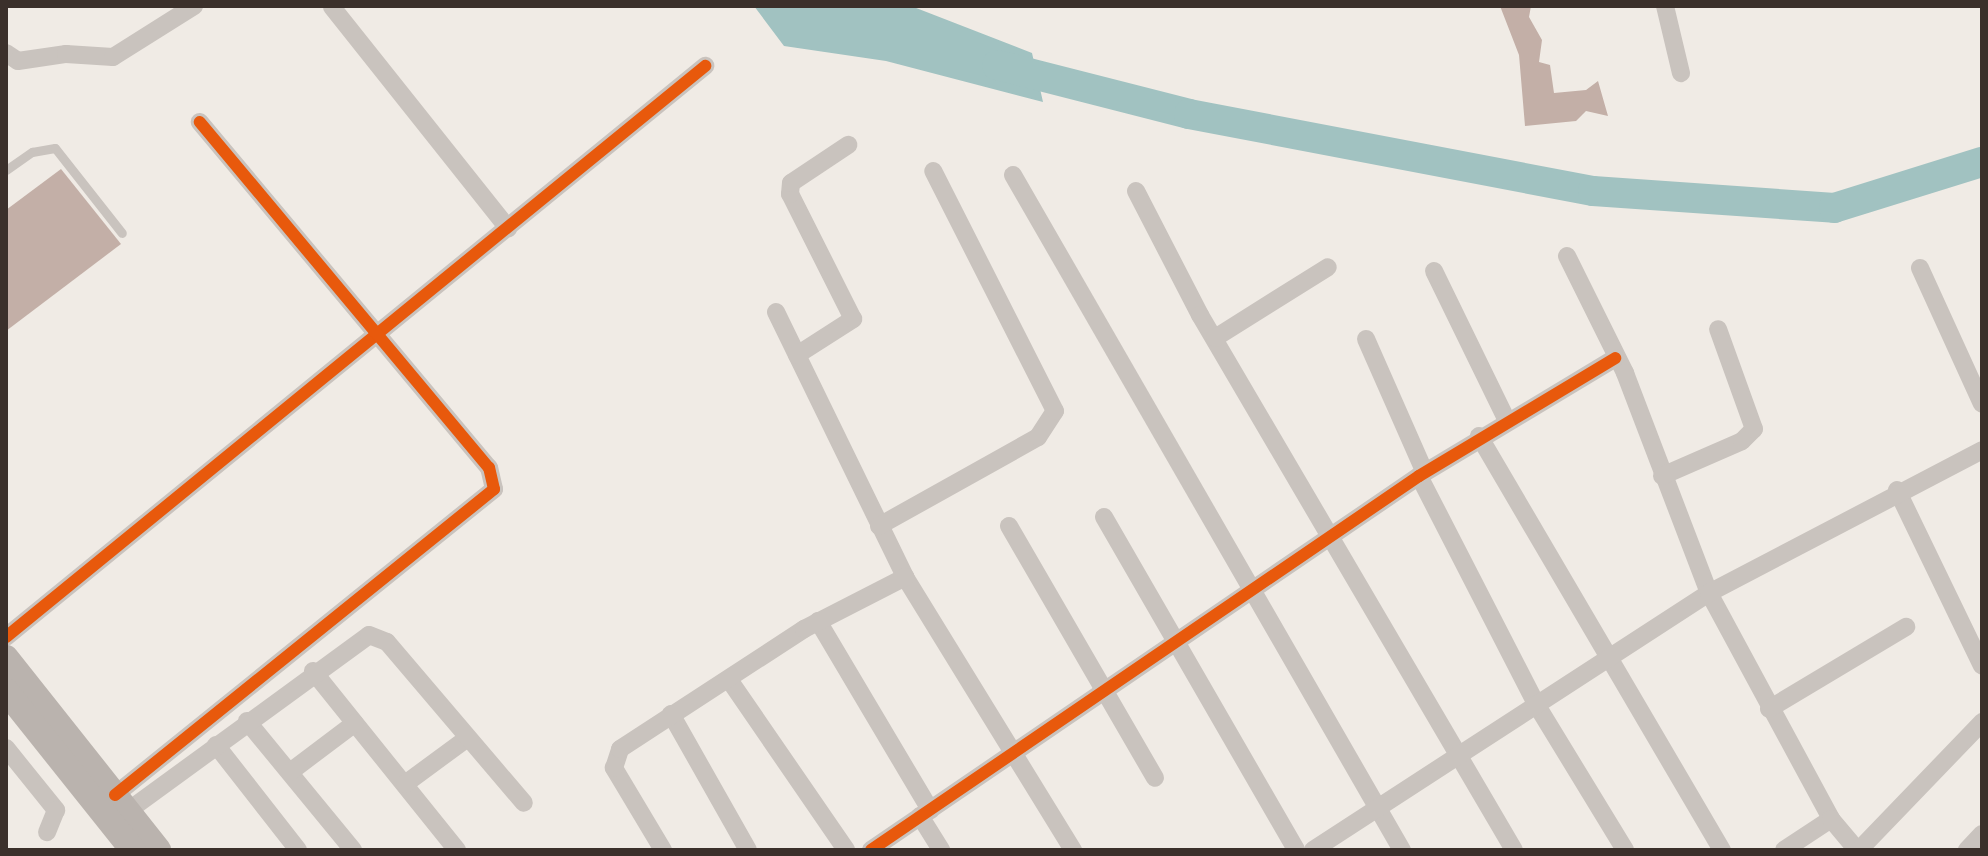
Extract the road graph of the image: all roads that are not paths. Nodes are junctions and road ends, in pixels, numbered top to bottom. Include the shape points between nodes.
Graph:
1 (194, 6) edge
2 (1665, 6) edge
3 (332, 7) edge
4 (6, 53) edge
5 (705, 66) dead end
6 (1681, 73) dead end
7 (200, 122) dead end
8 (848, 145) dead end
9 (6, 170) edge
10 (933, 171) dead end
11 (1013, 175) dead end
12 (1136, 191) dead end
13 (508, 228) junction
14 (122, 233) dead end
15 (1567, 256) dead end
16 (1328, 267) dead end
17 (1920, 268) dead end
18 (1434, 271) dead end
19 (776, 312) dead end
20 (1718, 329) dead end
21 (380, 338) junction
22 (1215, 338) junction
23 (1366, 339) dead end
24 (797, 355) junction
25 (1615, 358) junction
26 (1982, 404) edge
27 (1507, 421) junction
28 (1479, 436) junction
29 (1981, 454) edge
30 (1422, 474) junction
31 (1662, 476) junction
32 (1897, 490) junction
33 (1104, 517) dead end
34 (879, 526) junction
35 (1009, 526) dead end
36 (1331, 536) junction
37 (905, 577) junction
38 (1249, 591) junction
39 (1709, 593) junction
40 (818, 621) junction
41 (1906, 627) dead end
42 (6, 637) edge
43 (1176, 641) junction
44 (6, 658) edge
45 (1605, 660) junction
46 (1982, 666) edge
47 (313, 671) junction
48 (730, 681) junction
49 (1103, 690) junction
50 (6, 691) edge
51 (1536, 704) junction
52 (1769, 709) junction
53 (671, 714) junction
54 (247, 721) junction
55 (1982, 722) edge
56 (355, 723) junction
57 (466, 739) junction
58 (216, 745) junction
59 (6, 748) edge
60 (1011, 754) junction
61 (1460, 754) junction
62 (290, 772) junction
63 (1155, 778) dead end
64 (405, 784) junction
65 (524, 803) dead end
66 (1377, 809) junction
67 (118, 810) junction
68 (925, 813) junction
69 (1831, 819) junction
70 (47, 832) dead end
71 (1982, 834) edge
72 (133, 850) edge
73 (158, 850) edge
74 (298, 850) edge
75 (352, 850) edge
76 (457, 850) edge
77 (663, 850) edge
78 (748, 850) edge
79 (846, 850) edge
80 (871, 850) edge
81 (941, 850) edge
82 (1073, 850) edge
83 (1296, 850) edge
84 (1313, 850) edge
85 (1402, 850) edge
86 (1514, 850) edge
87 (1625, 850) edge
88 (1722, 850) edge
89 (1784, 850) edge
90 (1858, 850) edge
91 (1967, 850) edge

1 - 4 street via 113,57 66,54 18,61
2 - 6 street
3 - 13 street
5 - 13 street
7 - 21 street
8 - 24 street via 791,183 790,194 853,319
9 - 14 lane via 32,152 55,148
10 - 34 street via 1055,411 1038,437
11 - 38 street
12 - 22 street
13 - 21 street
15 - 25 street
16 - 22 street
17 - 26 street
18 - 27 street
19 - 24 street
20 - 31 street via 1754,429 1742,441
21 - 42 street
21 - 67 street via 489,468 494,489
22 - 36 street
23 - 30 street
24 - 34 street
25 - 27 street
25 - 31 street
27 - 28 street
28 - 30 street
28 - 45 street
29 - 32 street
30 - 36 street
30 - 51 street
31 - 39 street
32 - 39 street
32 - 46 street
33 - 43 street
34 - 37 street
35 - 49 street
36 - 38 street
36 - 61 street
37 - 40 street
37 - 60 street
38 - 43 street
38 - 66 street
39 - 45 street
39 - 52 street
40 - 48 street
40 - 68 street
41 - 52 street
43 - 49 street
43 - 83 street
44 - 67 street
45 - 51 street
45 - 88 street
47 - 54 street
47 - 56 street
47 - 57 street via 358,639 377,636
48 - 53 street
48 - 79 street
49 - 60 street
49 - 63 street
50 - 67 street
51 - 61 street
51 - 87 street
52 - 69 street
53 - 77 street via 613,758
53 - 78 street
54 - 58 street
54 - 62 street
55 - 90 street
56 - 62 street
56 - 64 street
57 - 64 street
57 - 65 street
58 - 67 street
58 - 74 street
59 - 70 street via 56,810
60 - 68 street
60 - 82 street
61 - 66 street
61 - 86 street
62 - 75 street
64 - 76 street
66 - 84 street
66 - 85 street
67 - 72 street
67 - 73 street
68 - 80 street
68 - 81 street
69 - 89 street
69 - 90 street
71 - 91 street

